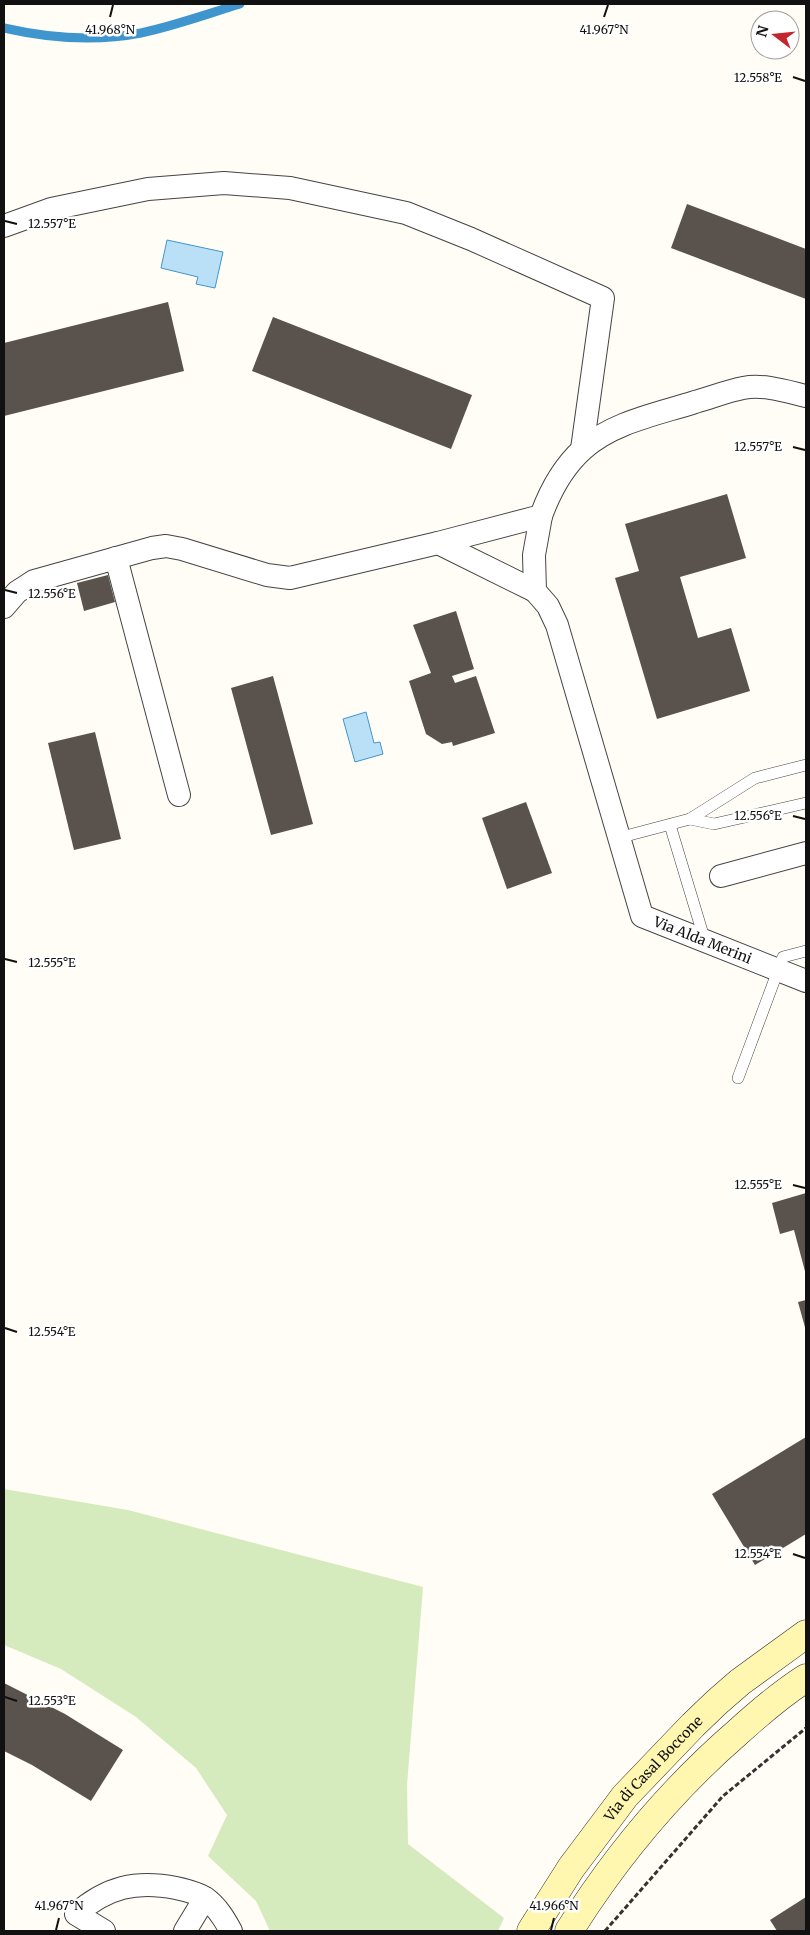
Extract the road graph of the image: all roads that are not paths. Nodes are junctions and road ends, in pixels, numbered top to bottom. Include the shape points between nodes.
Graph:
1 (4, 226) edge
2 (806, 396) edge
3 (582, 449) junction
4 (541, 516) junction
5 (438, 543) junction
6 (116, 558) junction
7 (535, 592) junction
8 (4, 607) edge
9 (806, 765) edge
10 (179, 796) dead end
11 (806, 803) edge
12 (690, 820) junction
13 (670, 825) junction
14 (618, 838) junction
15 (806, 853) edge
16 (721, 876) dead end
17 (705, 941) junction
18 (806, 951) edge
19 (778, 970) junction
20 (806, 981) edge
21 (738, 1078) dead end
22 (806, 1634) edge
23 (806, 1678) edge
24 (205, 1898) junction
25 (104, 1931) edge
26 (185, 1931) edge
27 (231, 1931) edge
28 (531, 1931) edge
29 (569, 1931) edge

1 - 3 street via 51,209 148,189 224,183 290,188 406,213 603,298
2 - 3 street via 772,387 743,388 643,418 602,434
3 - 4 street via 548,497
4 - 5 street
4 - 7 street via 534,555
5 - 6 street via 290,578 267,575 173,547 152,548
5 - 7 street
6 - 8 street via 28,583
6 - 10 street
7 - 14 street via 548,606 557,625
9 - 12 lane via 755,778
11 - 12 lane via 714,824
12 - 13 lane
13 - 14 lane
13 - 17 lane
14 - 17 street, Via Alda Merini via 642,916
15 - 16 street
17 - 19 street, Via Alda Merini
18 - 19 lane via 783,957
19 - 20 street, Via Alda Merini
19 - 21 lane
22 - 28 street, Via di Casal Boccone via 723,1697 625,1796 571,1868
23 - 29 street via 740,1730 668,1799 626,1849
24 - 25 street via 164,1886 135,1886 109,1891 76,1914
24 - 26 street
24 - 27 street via 223,1916

